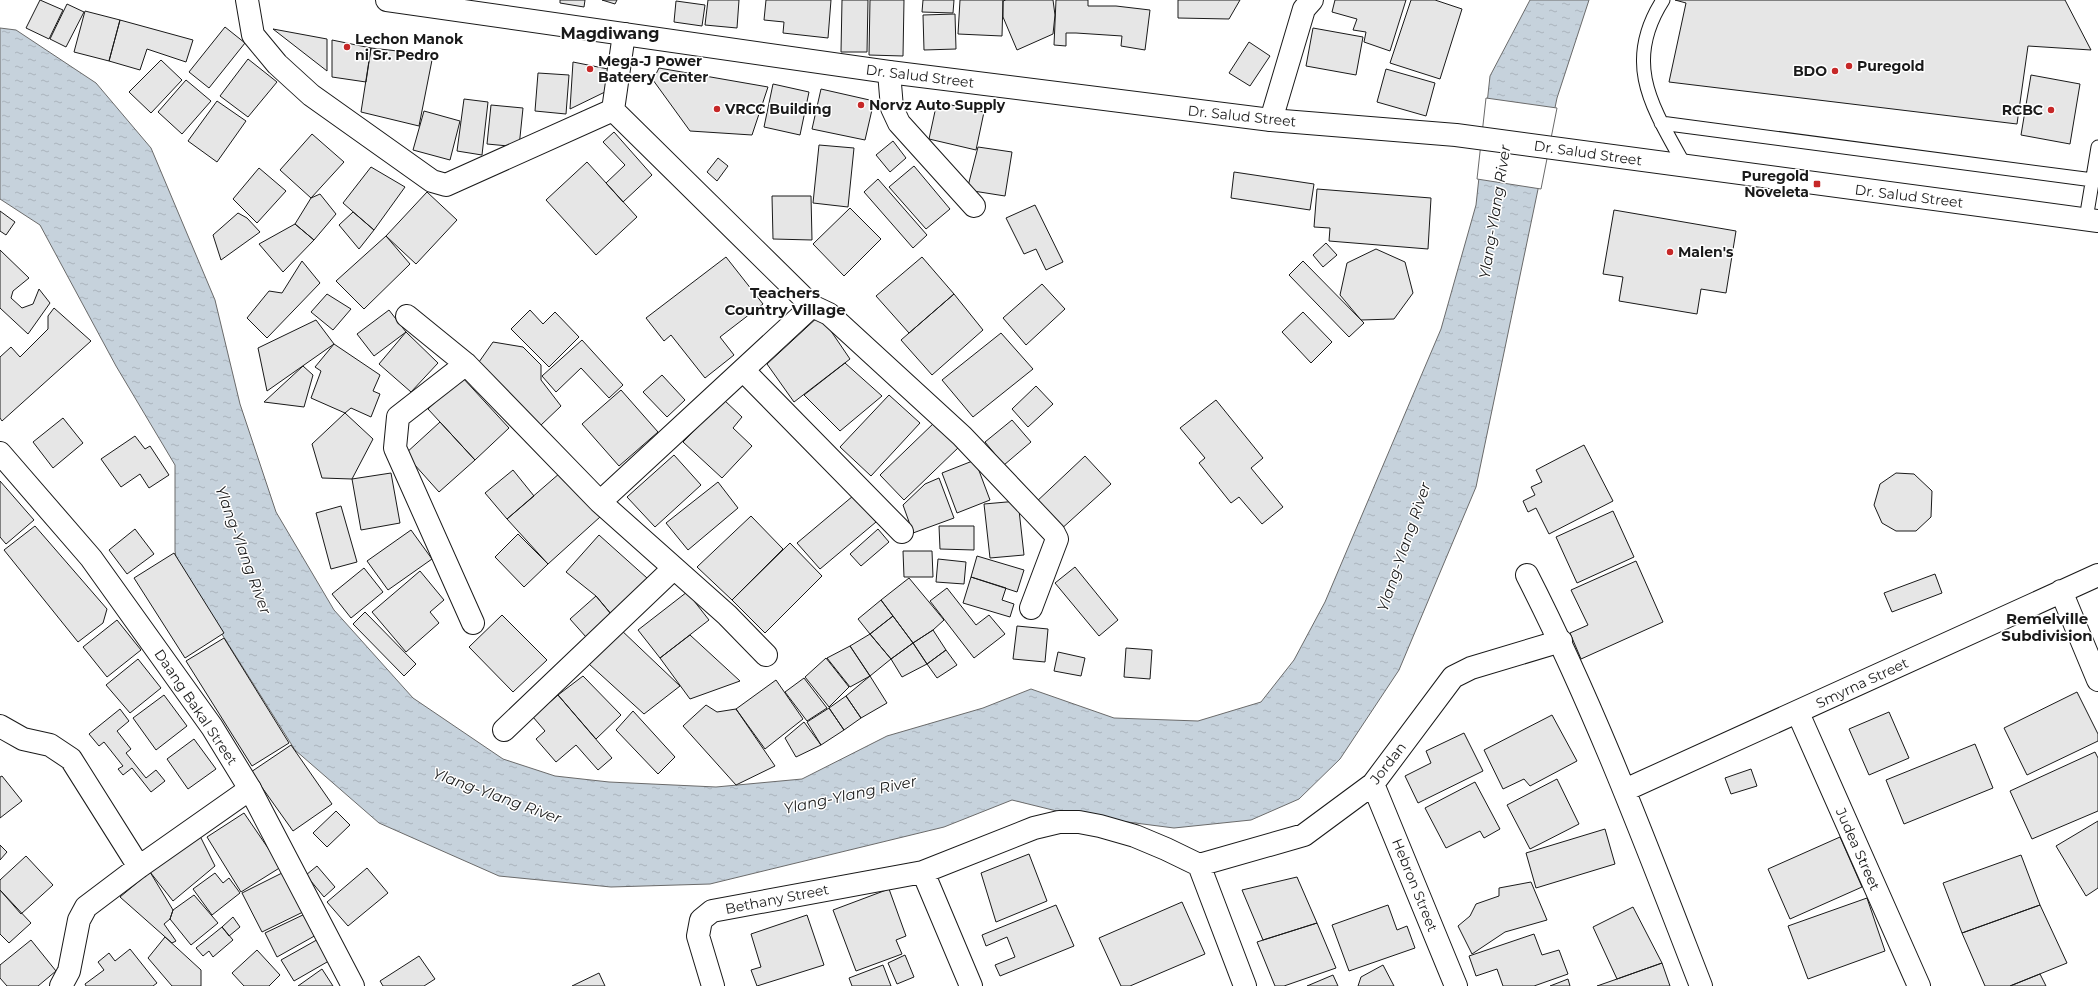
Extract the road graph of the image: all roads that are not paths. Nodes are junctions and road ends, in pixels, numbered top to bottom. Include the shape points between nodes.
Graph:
1 (247, 0) edge
2 (387, 0) edge
3 (1312, 0) edge
4 (1663, 0) edge
5 (624, 34) junction
6 (889, 72) junction
7 (613, 110) junction
8 (1271, 120) junction
9 (1661, 123) junction
10 (2098, 147) edge
11 (1685, 166) junction
12 (2093, 180) junction
13 (974, 206) dead end
14 (2092, 220) edge
15 (812, 306) junction
16 (407, 316) dead end
17 (466, 364) junction
18 (743, 370) junction
19 (0, 453) edge
20 (600, 502) junction
21 (902, 532) dead end
22 (674, 568) junction
23 (1527, 575) dead end
24 (2098, 575) edge
25 (2061, 591) junction
26 (1031, 608) dead end
27 (473, 623) dead end
28 (1561, 641) junction
29 (766, 655) dead end
30 (2098, 680) edge
31 (1798, 713) junction
32 (0, 726) edge
33 (504, 730) dead end
34 (1373, 784) junction
35 (250, 789) junction
36 (1625, 790) junction
37 (1199, 865) junction
38 (139, 867) junction
39 (923, 872) junction
40 (61, 986) edge
41 (353, 986) edge
42 (713, 986) edge
43 (971, 986) edge
44 (1245, 986) edge
45 (1456, 986) edge
46 (1701, 986) edge
47 (1919, 986) edge

1 - 7 street via 253,35 277,64 311,95 432,181 446,185
2 - 5 street, Dr. Salud Street
3 - 8 street via 1304,9
4 - 9 lane via 1652,16 1643,47 1643,74
5 - 6 street, Dr. Salud Street
5 - 7 street
6 - 8 street, Dr. Salud Street
6 - 13 street via 892,108 899,123
7 - 15 street
8 - 11 street, Dr. Salud Street via 1456,135
9 - 11 lane
9 - 12 lane
10 - 12 lane
11 - 14 street, Dr. Salud Street
12 - 14 lane
15 - 18 street
15 - 26 street via 828,314 962,436 1054,533 1057,539
16 - 17 street
17 - 20 street
17 - 27 street via 398,417 395,448
18 - 20 street
18 - 21 street
19 - 35 street, Daang Bakal Street via 91,558 212,727
20 - 22 street
22 - 29 street via 727,615
22 - 33 street
23 - 28 street
24 - 25 street, Smyrna Street
25 - 30 street
25 - 31 street, Smyrna Street
28 - 34 street, Jordan via 1471,668 1453,677
28 - 36 street
31 - 36 street, Smyrna Street
31 - 47 street, Judea Street
32 - 38 street via 23,739 50,745 71,759
34 - 37 street, Jordan via 1304,835
34 - 45 street, Hebron Street
35 - 38 street
35 - 41 street, Daang Bakal Street
36 - 46 street
37 - 39 street, Bethany Street via 1166,849 1107,828 1079,822 1059,822 1034,828
37 - 44 street
38 - 40 street via 86,907 79,920 69,972
39 - 42 street, Bethany Street via 712,911 701,920 698,936
39 - 43 street

